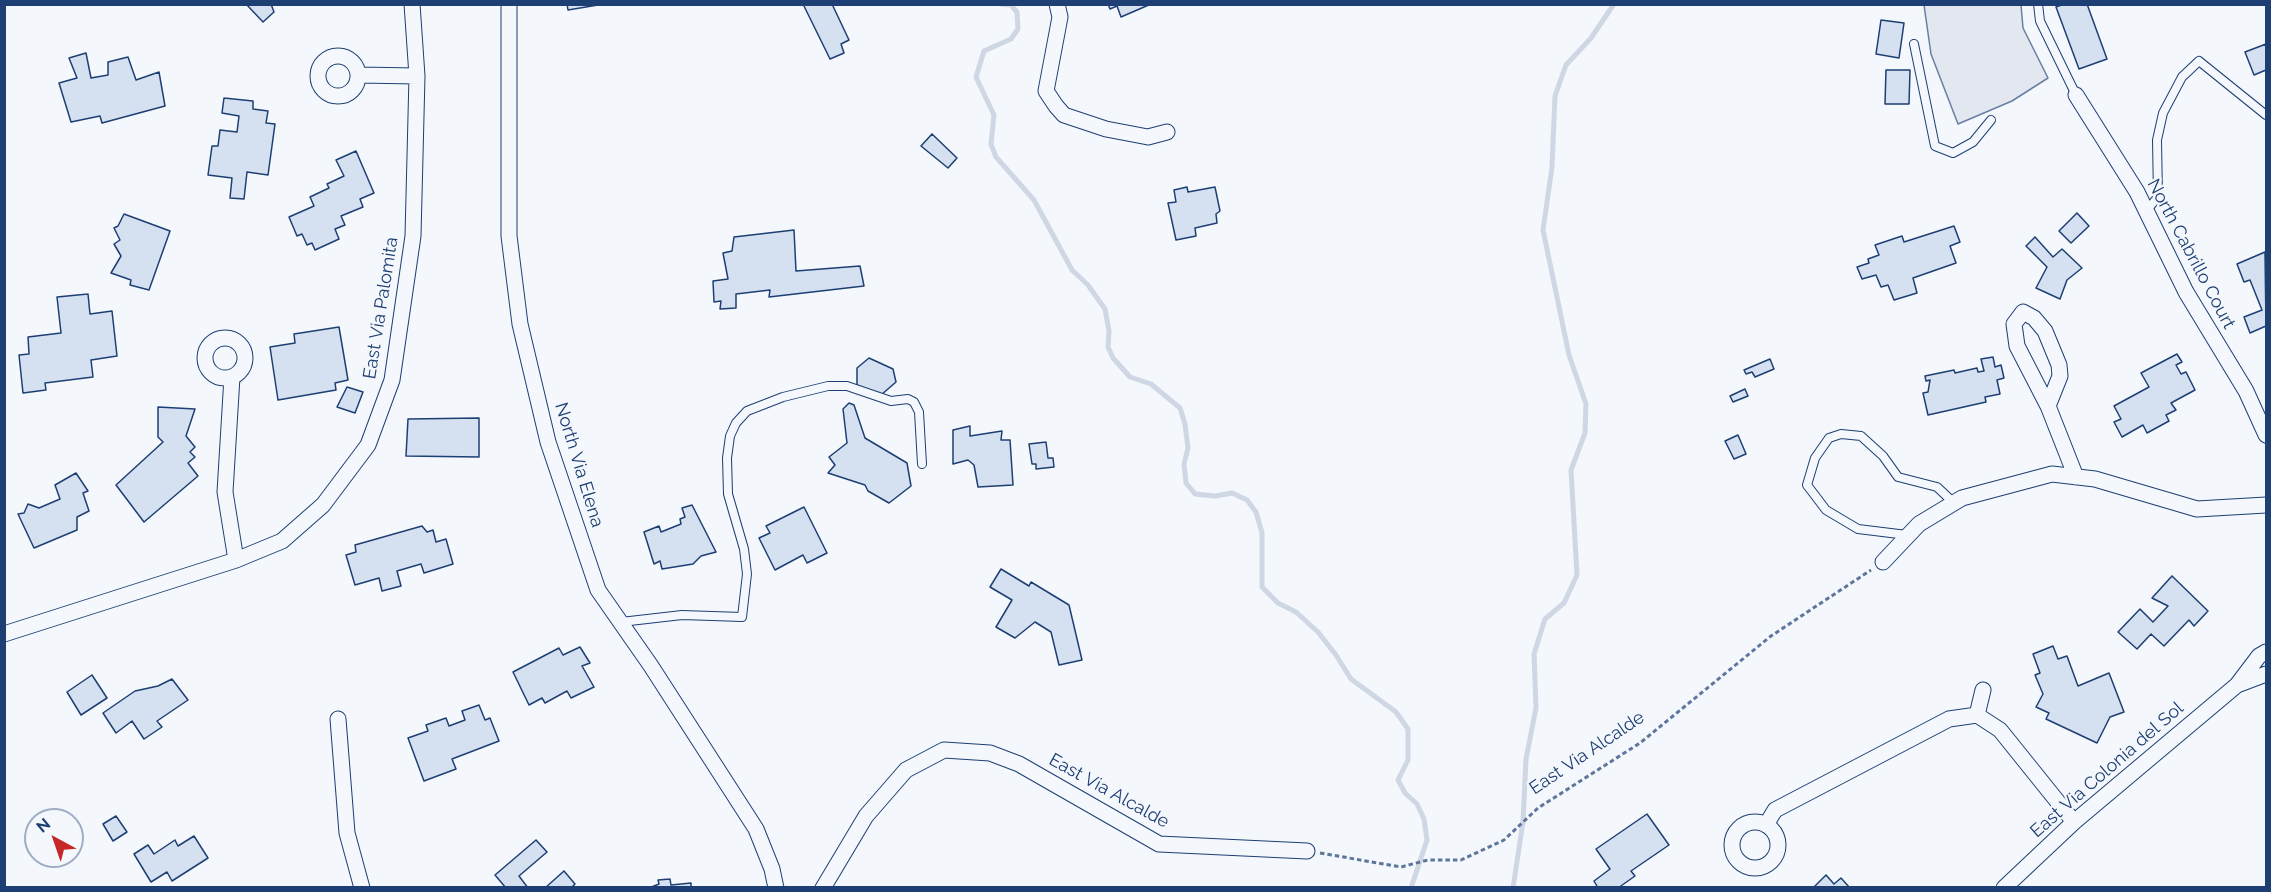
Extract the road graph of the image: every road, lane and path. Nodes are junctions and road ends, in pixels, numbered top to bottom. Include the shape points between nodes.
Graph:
1 (412, 4) edge
2 (509, 4) edge
3 (1057, 4) edge
4 (2038, 4) edge
5 (1914, 44) dead end
6 (358, 75) dead end
7 (417, 76) junction
8 (2076, 95) joint
9 (2266, 115) edge
10 (1991, 120) dead end
11 (1167, 132) dead end
12 (2146, 211) junction
13 (232, 377) dead end
14 (2048, 406) junction
15 (2266, 435) edge
16 (921, 464) dead end
17 (2076, 477) junction
18 (1954, 503) junction
19 (2266, 505) edge
20 (1908, 535) junction
21 (236, 560) junction
22 (1883, 562) joint
23 (621, 622) junction
24 (4, 634) edge
25 (2266, 652) edge
26 (2266, 674) edge
27 (2237, 685) junction
28 (1983, 690) dead end
29 (1977, 715) junction
30 (338, 719) dead end
31 (2074, 822) junction
32 (1766, 825) dead end
33 (1307, 851) joint
34 (362, 888) edge
35 (776, 888) edge
36 (823, 888) edge
37 (2004, 888) edge

1 - 7 street, East Via Palomita
2 - 23 street, North Via Elena via 509,236 519,324 549,442 598,590
3 - 11 street via 1060,17 1046,91 1056,106 1064,115 1106,129 1148,137
4 - 8 lane via 2040,21
5 - 10 lane via 1935,146 1953,153 1973,142
6 - 7 street
7 - 21 street, East Via Palomita via 413,236 392,380 368,445 323,505 282,541
8 - 12 street, North Cabrillo Court
9 - 12 lane via 2199,61 2182,77 2163,113 2157,140 2158,197
12 - 15 street, North Cabrillo Court via 2186,292 2246,391
13 - 21 street via 225,492
14 - 14 street via 2060,376 2059,365 2045,331 2023,312 2013,332
14 - 17 street
16 - 23 lane via 919,412 908,399 891,401 847,387 828,386 747,411 730,436 728,458 728,494 747,574 742,617 682,615
17 - 18 street via 2052,474
17 - 19 street via 2197,509
18 - 20 street
18 - 20 lane via 1937,488 1898,477 1861,436 1841,434 1829,438 1815,459 1807,484 1826,510 1858,529
20 - 22 street
21 - 24 street, East Via Palomita
22 - 33 path, East Via Alcalde via 1771,636 1640,743 1538,808 1503,840 1461,860 1428,860 1401,867
23 - 35 street, North Via Elena via 756,829
25 - 27 street, East Via Colonia del Sol
26 - 27 street, East Via Colonia del Sol
27 - 31 street, East Via Colonia del Sol
28 - 29 street
29 - 31 street via 2000,730
29 - 32 street via 1949,719 1775,810
30 - 34 street via 347,833
31 - 37 street, East Via Colonia del Sol
33 - 36 street, East Via Alcalde via 1159,844 1019,764 990,753 944,750 906,770 866,816

